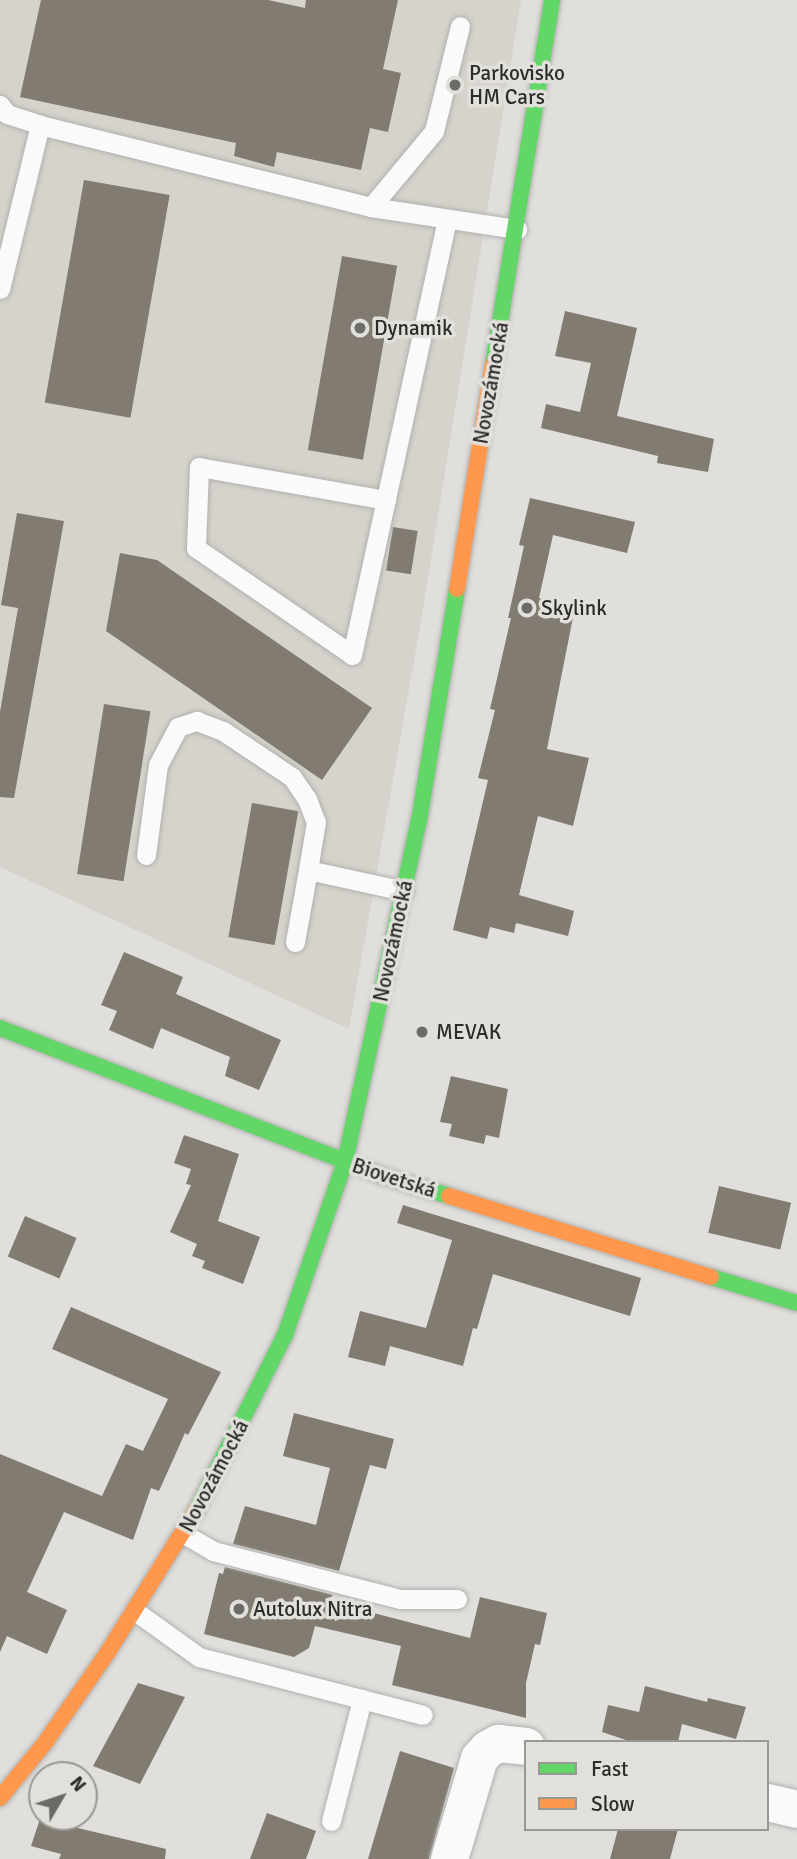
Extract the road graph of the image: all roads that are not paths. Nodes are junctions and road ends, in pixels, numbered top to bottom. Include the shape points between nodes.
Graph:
1 (552, 0) edge
2 (460, 26) dead end
3 (0, 106) edge
4 (40, 125) junction
5 (371, 207) junction
6 (447, 220) junction
7 (517, 229) junction
8 (0, 289) edge
9 (386, 500) junction
10 (146, 856) dead end
11 (308, 870) junction
12 (404, 891) junction
13 (295, 942) dead end
14 (0, 1028) edge
15 (345, 1162) junction
16 (797, 1303) edge
17 (184, 1534) junction
18 (457, 1599) dead end
19 (135, 1611) junction
20 (362, 1699) junction
21 (423, 1715) dead end
22 (524, 1746) edge
23 (0, 1798) edge
24 (769, 1802) edge
25 (797, 1809) edge
26 (331, 1821) dead end
27 (449, 1859) edge

1 - 7 main road, Novozámocká
2 - 5 lane via 434,131
3 - 4 lane via 7,114
4 - 5 lane
4 - 8 lane
5 - 6 lane
6 - 7 lane
6 - 9 lane
7 - 12 main road, Novozámocká
9 - 9 lane via 199,467 196,548 352,655
10 - 11 lane via 158,765 178,727 197,721 223,731 292,777 316,822
11 - 12 lane
11 - 13 lane
12 - 15 main road, Novozámocká
14 - 15 main road, Biovetská
15 - 16 main road, Biovetská
15 - 17 main road, Novozámocká via 285,1335
17 - 18 lane via 213,1551 400,1599
17 - 19 main road, Novozámocká
19 - 20 lane via 199,1657
19 - 23 main road, Novozámocká via 45,1743
20 - 21 lane
20 - 26 lane
22 - 27 street via 498,1743 479,1758
24 - 25 street

